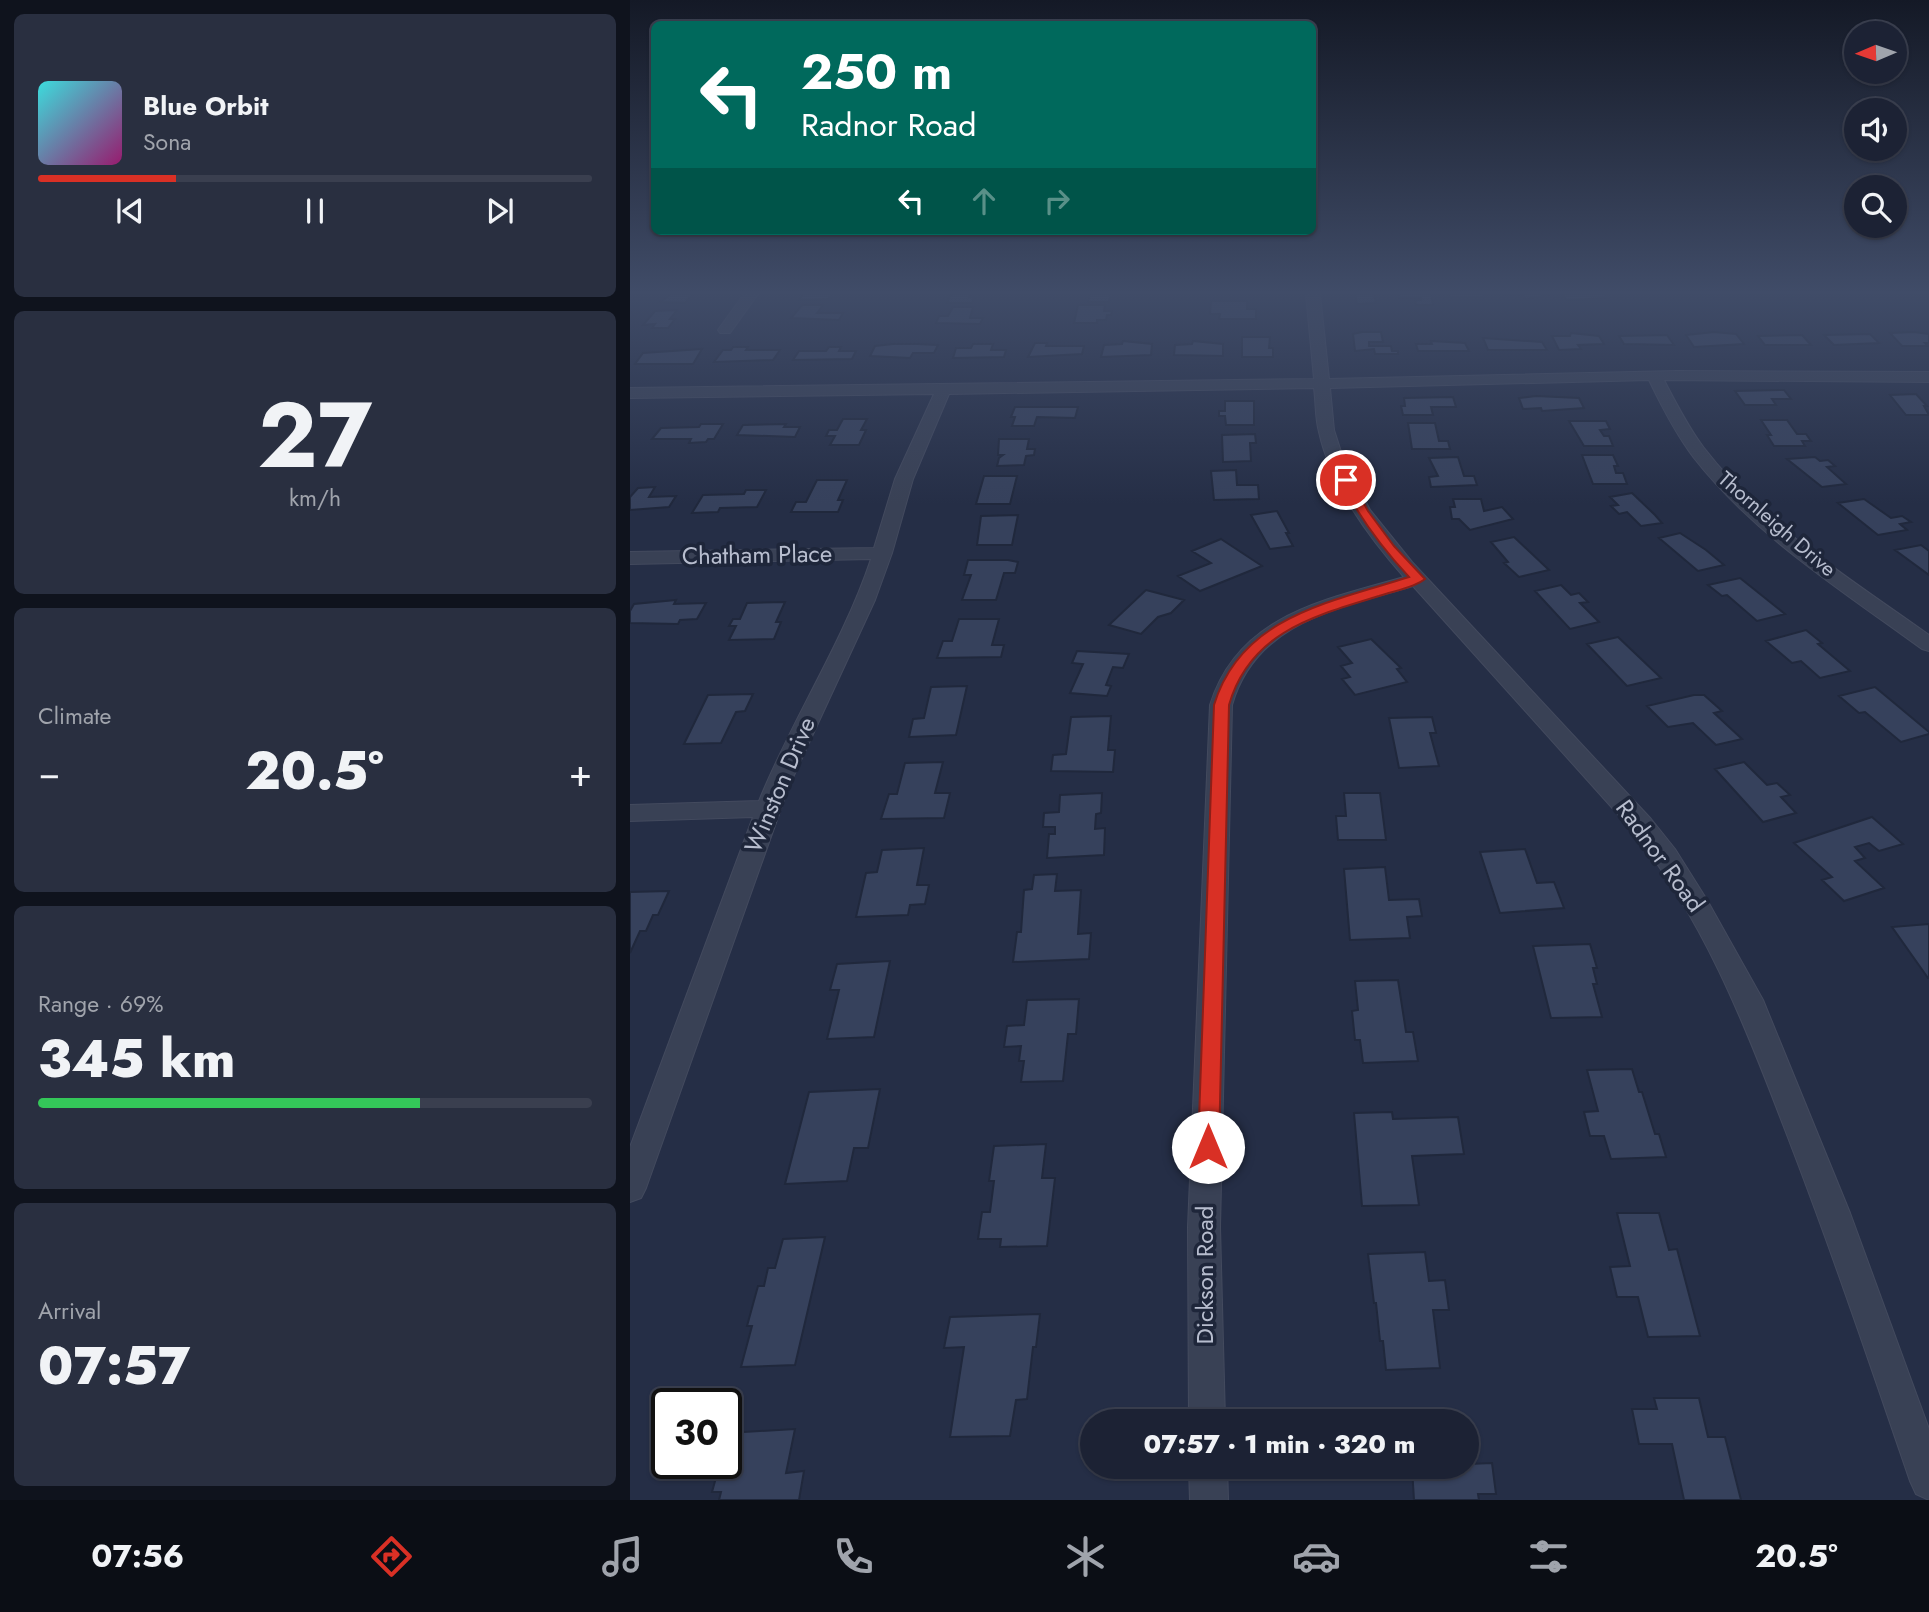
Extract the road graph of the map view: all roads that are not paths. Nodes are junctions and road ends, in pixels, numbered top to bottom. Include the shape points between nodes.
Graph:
1 (1319, 364) edge
2 (1654, 376) junction
3 (1929, 377) edge
4 (1321, 383) junction
5 (944, 387) junction
6 (630, 393) edge
7 (883, 553) junction
8 (630, 558) edge
9 (1418, 579) junction
10 (1929, 645) edge
11 (768, 809) junction
12 (630, 813) edge
13 (630, 1188) edge
14 (1207, 1409) edge
15 (1208, 1479) edge
16 (1929, 1481) edge
17 (1209, 1500) edge

1 - 4 street, Radnor Road
2 - 3 street
2 - 4 street
2 - 10 street, Thornleigh Drive via 1700,453 1745,502
4 - 5 street
4 - 9 street, Radnor Road via 1329,440 1350,490 1390,549
5 - 6 street
5 - 7 street, Winston Drive via 904,481
7 - 8 street, Chatham Place
7 - 11 street, Winston Drive
9 - 14 street, Dickson Road via 1314,612 1272,633 1232,674 1221,705 1204,1227
9 - 16 street, Radnor Road via 1642,825 1715,933 1749,1000 1815,1160
11 - 12 street
11 - 13 street, Winston Drive
15 - 17 street

